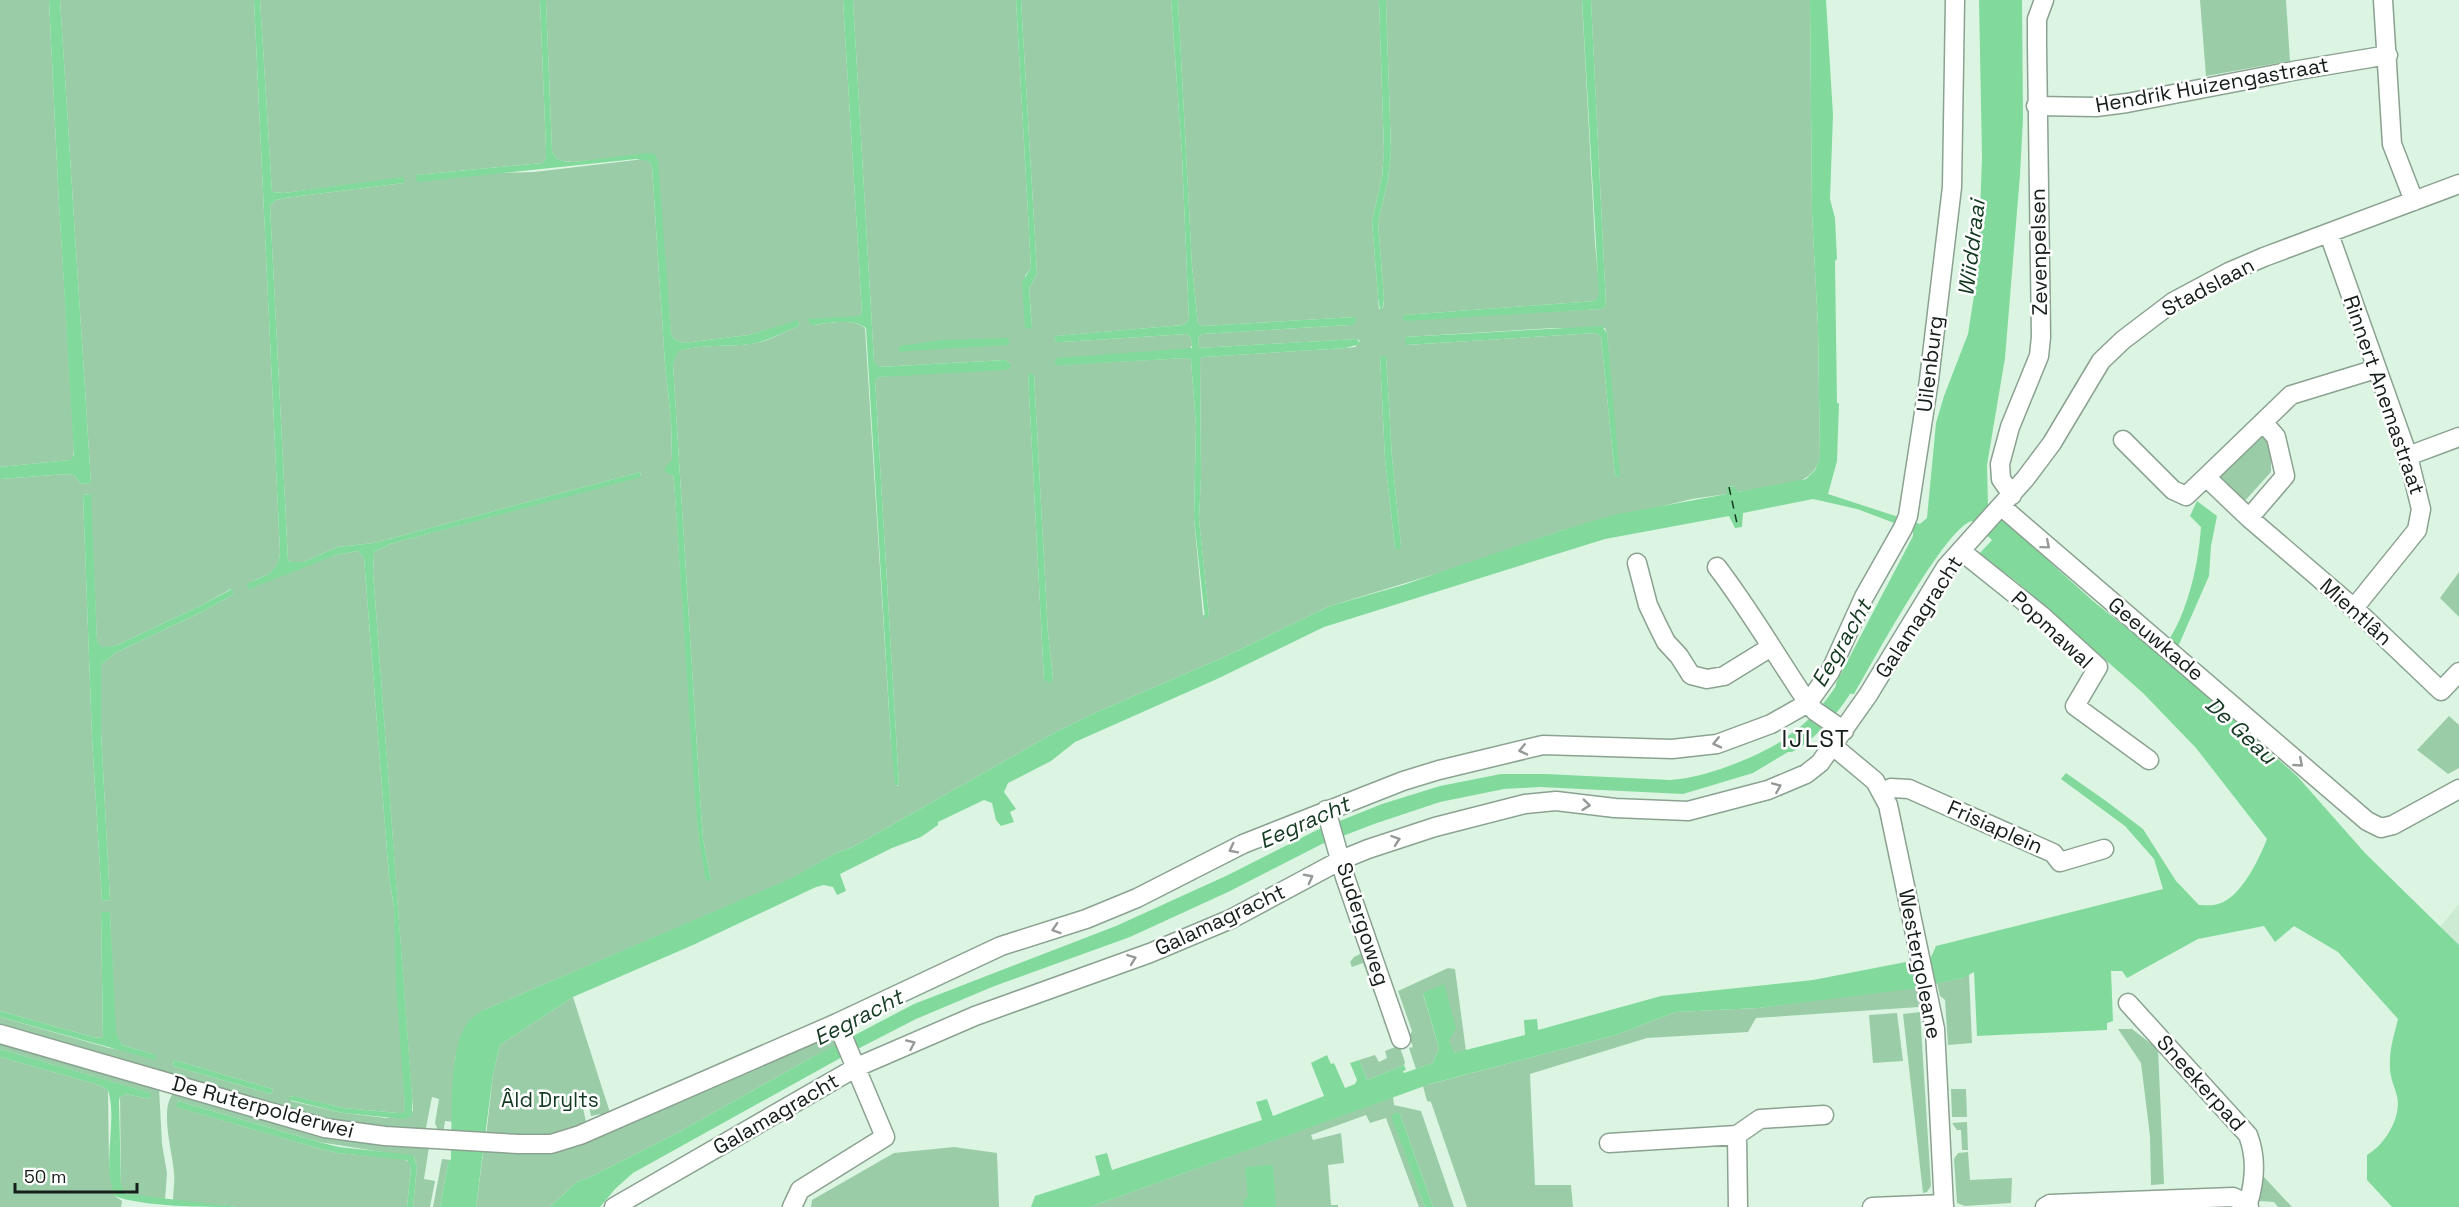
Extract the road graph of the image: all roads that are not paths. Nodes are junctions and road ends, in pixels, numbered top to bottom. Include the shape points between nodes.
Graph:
1 (1955, 0) edge
2 (2044, 0) edge
3 (2383, 0) edge
4 (2388, 55) junction
5 (2036, 106) junction
6 (2459, 184) edge
7 (2414, 201) junction
8 (2329, 234) junction
9 (2376, 369) junction
10 (2263, 422) junction
11 (2459, 437) edge
12 (2123, 440) dead end
13 (2408, 456) junction
14 (2206, 477) junction
15 (2004, 505) junction
16 (2248, 518) junction
17 (1967, 545) junction
18 (1637, 563) dead end
19 (1717, 567) dead end
20 (2354, 608) junction
21 (1771, 647) junction
22 (2459, 672) edge
23 (1811, 707) junction
24 (1838, 734) junction
25 (2148, 760) dead end
26 (2459, 789) edge
27 (1883, 792) junction
28 (1328, 816) junction
29 (2104, 849) dead end
30 (1341, 860) junction
31 (2128, 1003) dead end
32 (840, 1031) junction
33 (0, 1034) edge
34 (1401, 1039) dead end
35 (854, 1062) junction
36 (1824, 1115) dead end
37 (1737, 1135) junction
38 (1609, 1143) dead end
39 (1944, 1205) edge
40 (2248, 1206) edge
41 (614, 1207) edge
42 (792, 1207) edge
43 (1738, 1207) edge
44 (1872, 1207) edge
45 (2045, 1207) edge

1 - 23 street, Uilenburg via 1952,187 1929,380 1906,522 1864,597
2 - 5 street, Zevenpelsen via 2037,19
3 - 4 street
4 - 5 street, Hendrik Huizengastraat via 2127,103
4 - 7 street via 2392,144
5 - 15 street, Zevenpelsen via 2041,337 2039,356 2010,427 2000,464
6 - 7 street, Stadslaan
7 - 8 street, Stadslaan
8 - 9 street, Rinnert Anemastraat
8 - 15 street, Stadslaan via 2264,257 2207,284 2174,302 2123,340 2101,361 2052,443
9 - 10 street via 2291,395
9 - 13 street, Rinnert Anemastraat
10 - 14 street
10 - 16 street via 2276,437 2285,476
11 - 13 street
12 - 14 street via 2173,490 2186,496
13 - 20 street, Rinnert Anemastraat via 2421,509 2417,530
14 - 16 street, Mientlân
15 - 17 street, Galamagracht
15 -> 26 street, Geeuwkade via 2367,821 2381,828 2393,825
16 - 20 street, Mientlân
17 - 24 street, Galamagracht via 1946,567 1868,695
17 - 25 street, Popmawal via 2098,667 2075,706
18 - 21 street via 1657,624 1691,675 1707,680 1724,676
19 - 21 street
20 - 22 street, Mientlân via 2441,691
21 - 23 street
23 - 24 street
23 -> 28 street via 1717,744 1672,749 1543,746 1439,770
24 - 27 street, Westergoleane
30 -> 24 street, Galamagracht via 1435,827 1525,804 1556,801 1688,811 1732,801 1806,774 1820,764
27 - 29 street, Frisiaplein via 1891,788 1909,789 2053,853 2060,862
27 - 39 street, Westergoleane via 1935,1029
28 - 30 street, Sudergoweg
28 -> 32 street via 1243,844 1137,898 1086,919 1001,946
30 - 34 street, Sudergoweg
35 -> 30 street, Galamagracht via 1231,919
31 - 40 street, Sneekerpad via 2248,1135 2254,1150 2254,1185
32 - 33 street, De Ruterpolderwei via 550,1144 488,1143 325,1128
32 - 35 street
35 - 41 street, Galamagracht
35 - 42 street via 885,1137 800,1190
36 - 37 street via 1760,1119
37 - 38 street
37 - 43 street
39 - 44 street
40 - 45 street via 2233,1197

